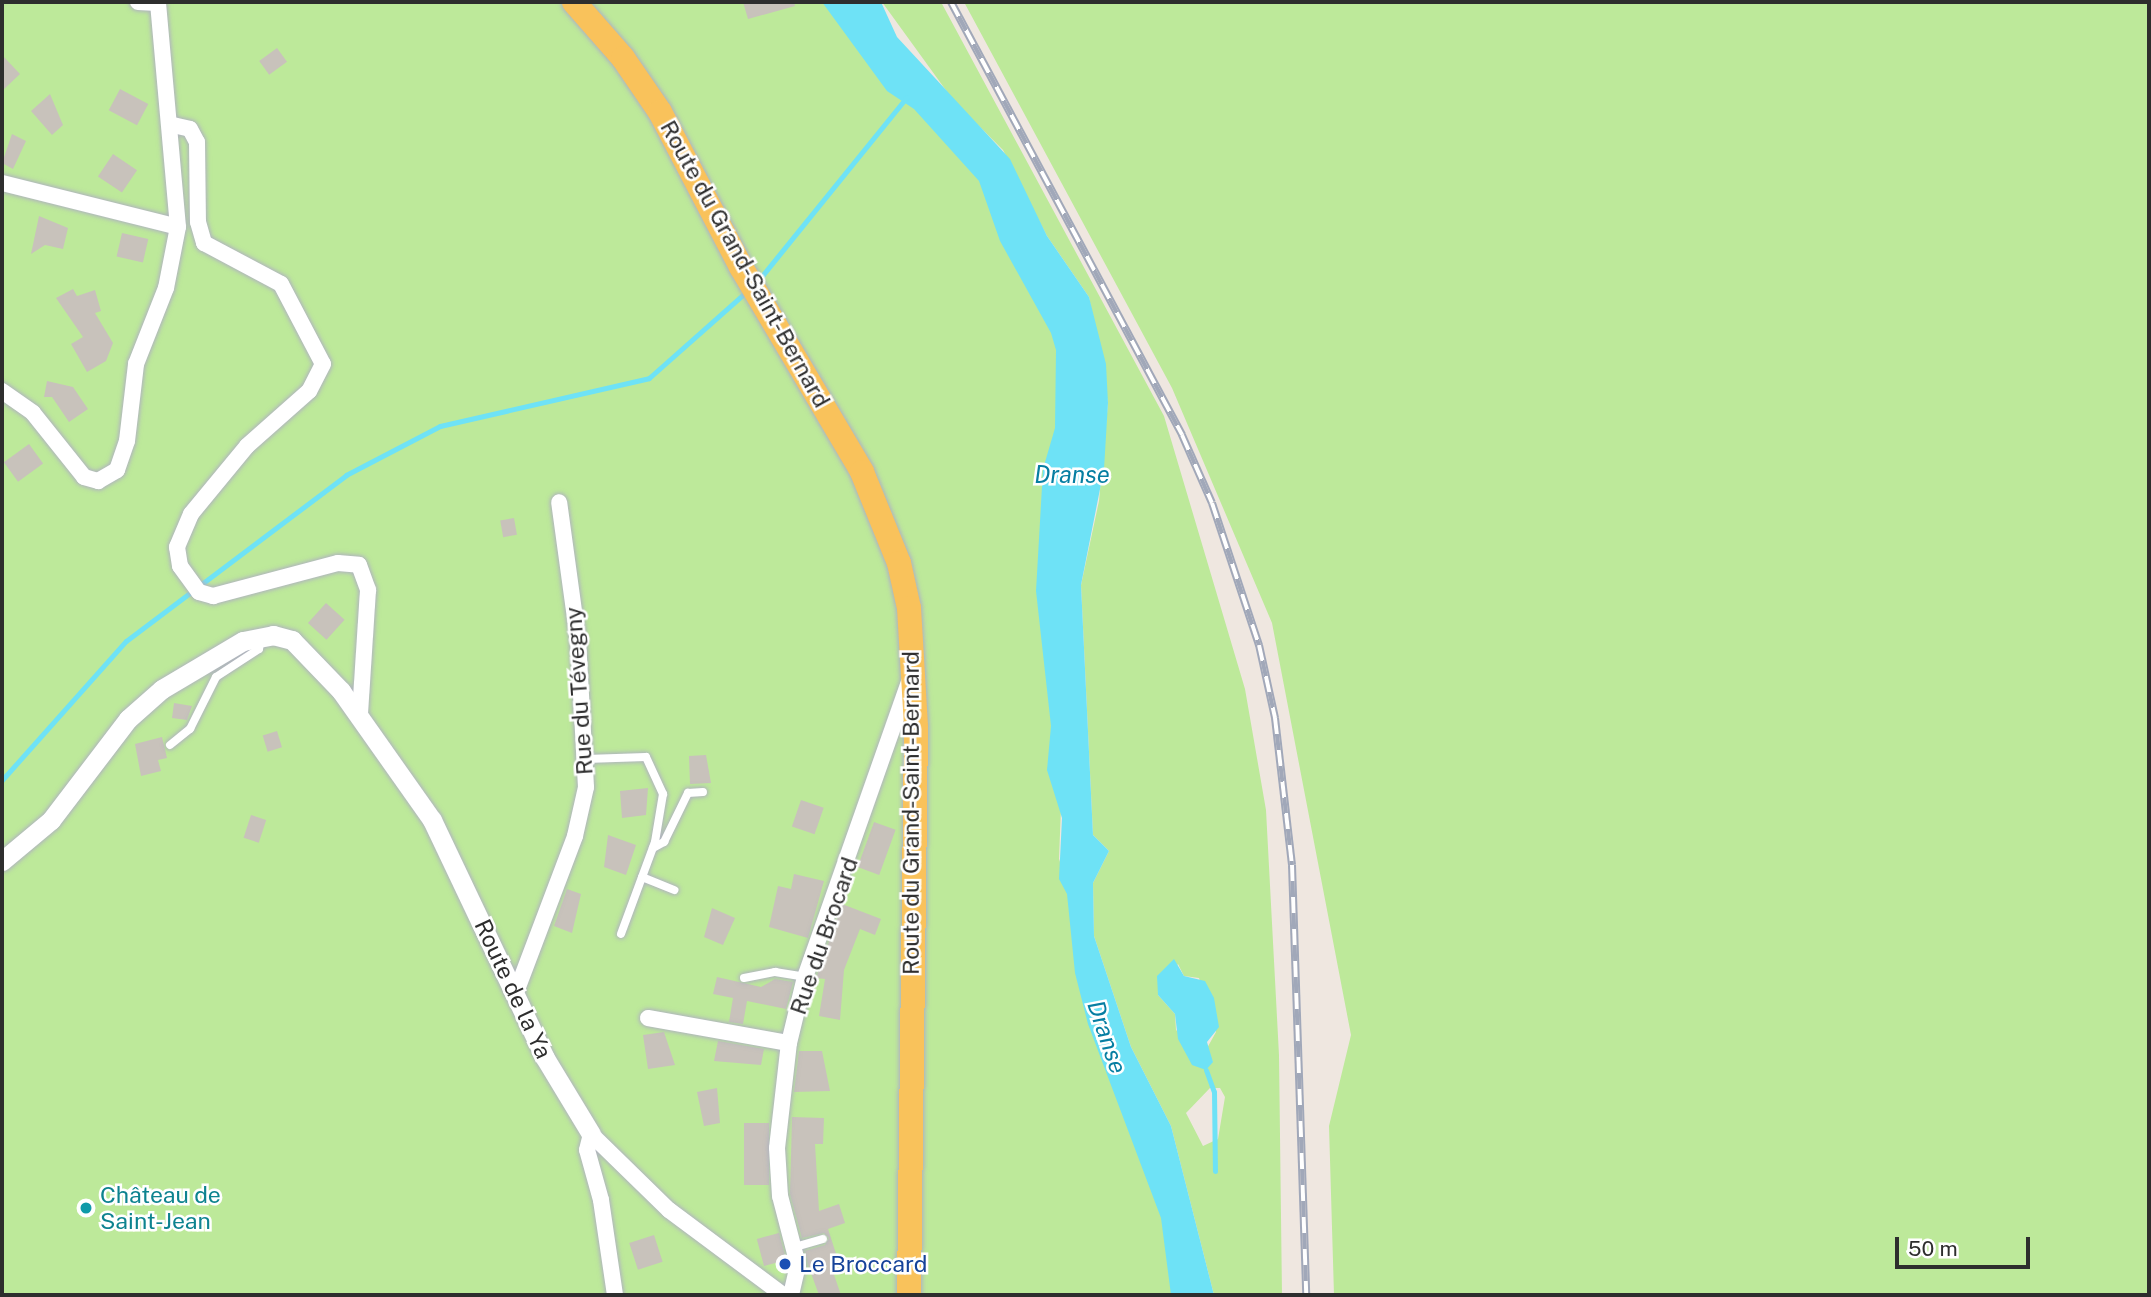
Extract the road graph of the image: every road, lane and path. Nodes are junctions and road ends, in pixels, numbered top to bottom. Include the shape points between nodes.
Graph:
1 (138, 2) edge
2 (158, 2) edge
3 (574, 2) edge
4 (173, 125) junction
5 (2, 183) edge
6 (178, 227) junction
7 (2, 391) edge
8 (559, 502) dead end
9 (261, 636) junction
10 (914, 666) junction
11 (360, 715) junction
12 (170, 745) dead end
13 (586, 759) junction
14 (703, 792) dead end
15 (653, 848) junction
16 (2, 861) edge
17 (642, 877) junction
18 (674, 890) dead end
19 (621, 934) dead end
20 (805, 977) junction
21 (744, 978) dead end
22 (515, 995) junction
23 (648, 1018) dead end
24 (789, 1043) junction
25 (591, 1134) junction
26 (823, 1239) dead end
27 (795, 1247) junction
28 (615, 1295) edge
29 (783, 1295) edge
30 (791, 1295) edge
31 (909, 1295) edge

1 - 2 street
2 - 4 street
3 - 10 main road, Route du Grand-Saint-Bernard via 643,85 763,306 851,452 883,516 905,586
4 - 6 street
4 - 11 street via 190,129 197,142 198,222 204,243 281,284 318,345 323,363 309,391 247,446 191,514 177,547 187,579 199,593 220,595 338,563 359,565 368,590 364,710
5 - 6 street
6 - 7 street via 169,278 136,364 125,452 111,476 98,481 77,472 33,414
8 - 13 street, Rue du Tévegny
9 - 11 street, Route de la Ya via 292,640 313,657
9 - 12 lane via 259,649 216,677 190,729
9 - 16 street via 217,654 138,708 51,820
10 - 20 street, Rue du Brocard
10 - 31 main road, Route du Grand-Saint-Bernard
11 - 22 street, Route de la Ya via 442,838
13 - 15 lane via 639,755 653,765 664,805
13 - 22 street, Rue du Tévegny via 580,819
14 - 15 lane via 688,793 664,842
15 - 17 lane
17 - 18 lane
17 - 19 lane
20 - 21 lane via 775,972
20 - 24 street, Rue du Brocard
22 - 25 street, Route de la Ya via 562,1091
23 - 24 street
24 - 27 street, Rue du Brocard via 777,1148 780,1195
25 - 28 street via 587,1150 601,1200
25 - 29 street, Route de la Ya via 660,1202
26 - 27 lane
27 - 30 street, Rue du Brocard via 798,1265

